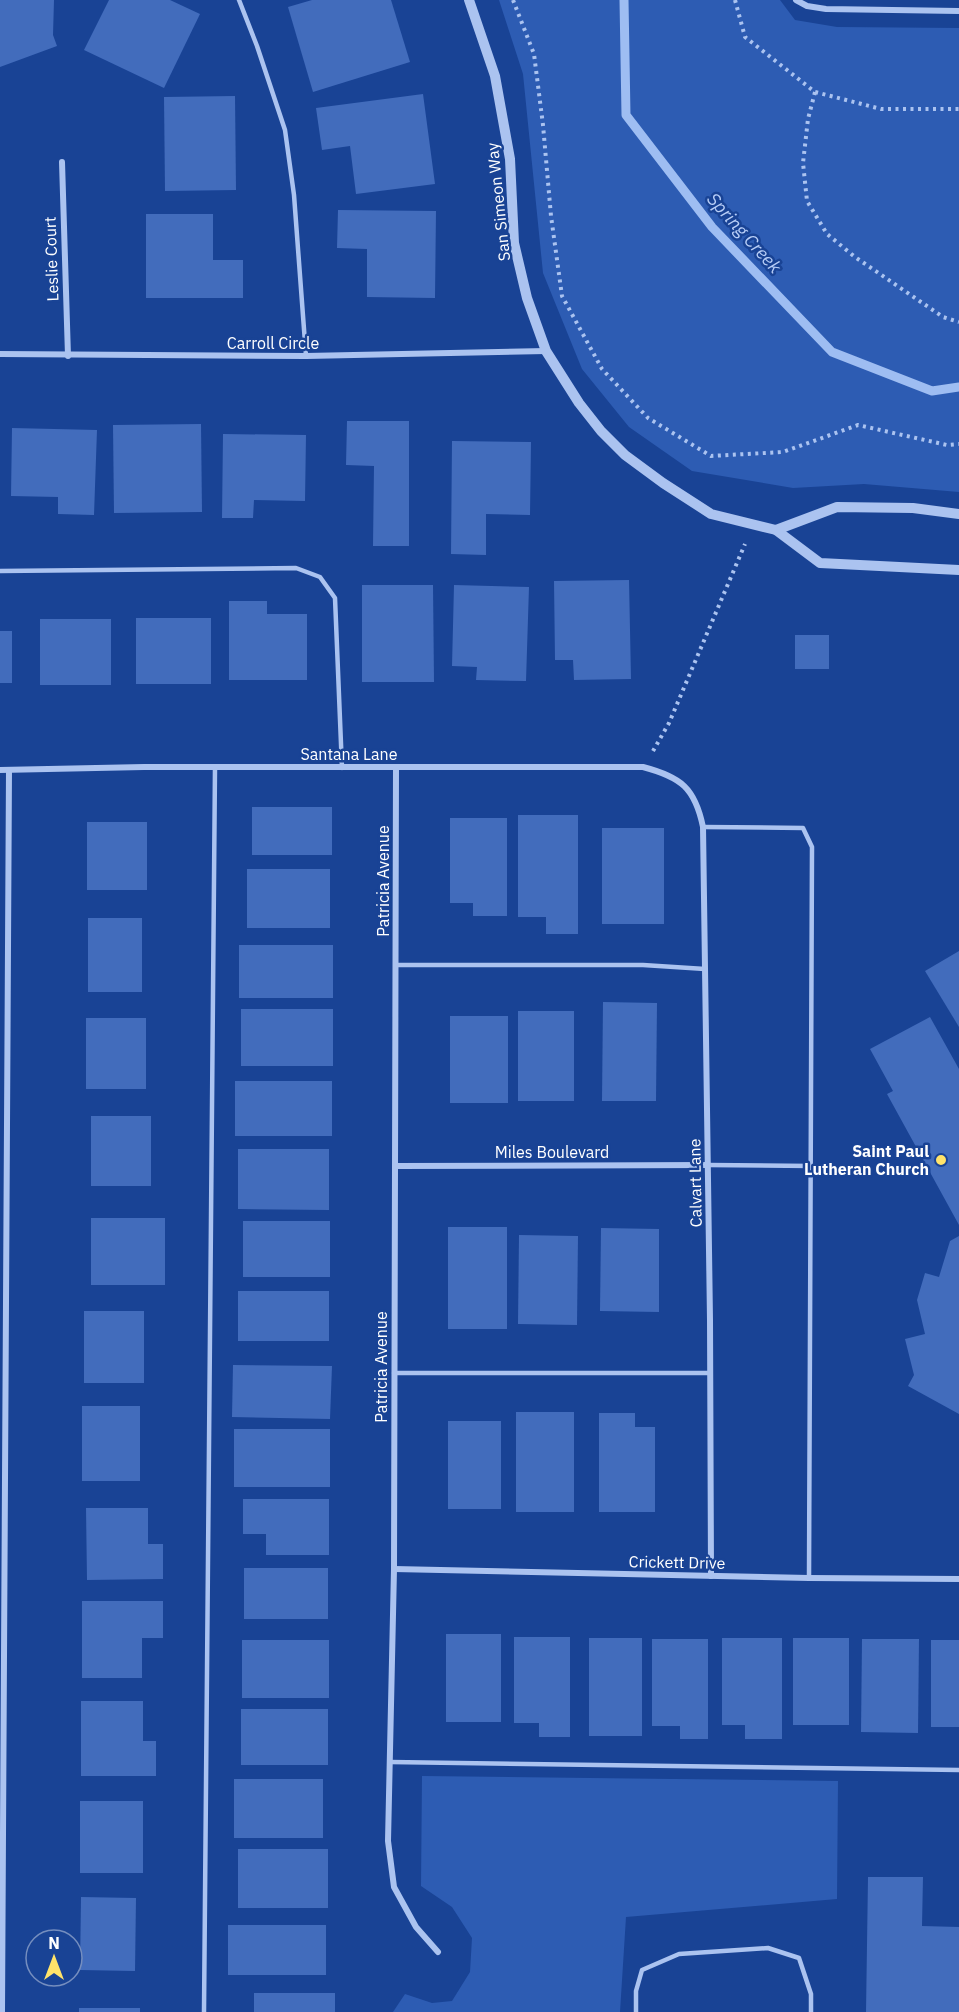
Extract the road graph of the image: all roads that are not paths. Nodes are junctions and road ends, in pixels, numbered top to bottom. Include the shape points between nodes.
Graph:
1 (239, 0) edge
2 (469, 0) edge
3 (796, 0) edge
4 (959, 11) edge
5 (62, 162) dead end
6 (546, 351) junction
7 (0, 354) edge
8 (68, 356) junction
9 (306, 356) junction
10 (959, 514) edge
11 (776, 530) junction
12 (959, 570) edge
13 (0, 571) edge
14 (214, 768) junction
15 (342, 768) junction
16 (396, 768) junction
17 (0, 770) edge
18 (9, 770) junction
19 (691, 792) joint
20 (703, 827) junction
21 (0, 956) edge
22 (8, 956) junction
23 (397, 965) junction
24 (705, 969) junction
25 (4, 1139) edge
26 (708, 1165) junction
27 (396, 1166) junction
28 (812, 1166) junction
29 (3, 1350) edge
30 (394, 1373) junction
31 (710, 1373) junction
32 (3, 1528) edge
33 (394, 1569) junction
34 (711, 1576) junction
35 (809, 1578) junction
36 (959, 1579) edge
37 (2, 1729) edge
38 (390, 1762) junction
39 (959, 1770) edge
40 (1, 1903) edge
41 (438, 1952) dead end
42 (2, 2012) edge
43 (204, 2012) edge
44 (636, 2012) edge
45 (811, 2012) edge

1 - 9 lane via 285,130
2 - 6 street, San Simeon Way via 495,76 510,159 514,243 527,298
3 - 4 street via 826,9
5 - 8 street, Leslie Court
6 - 9 street, Carroll Circle
6 - 11 street, San Simeon Way via 579,403 625,455 711,514
7 - 8 street, Carroll Circle
8 - 9 street, Carroll Circle
10 - 11 street via 913,508 837,507
11 - 12 street, San Simeon Way via 820,563
13 - 15 lane via 296,568 321,577 335,598
14 - 15 street, Santana Lane
14 - 18 street, Santana Lane
14 - 43 lane
15 - 16 street, Santana Lane
16 - 19 street, Santana Lane via 643,767 663,772
16 - 23 street, Patricia Avenue
17 - 18 street, Santana Lane
18 - 22 street
19 - 20 street, Calvart Lane
20 - 24 street, Calvart Lane
20 - 28 lane via 803,828 812,847
21 - 22 lane
22 - 25 street
23 - 24 lane via 643,965
23 - 27 street, Patricia Avenue
24 - 26 street, Calvart Lane
25 - 29 street
26 - 27 street, Miles Boulevard
26 - 28 lane
26 - 31 street, Calvart Lane
27 - 30 street, Patricia Avenue
28 - 35 lane
29 - 32 street
30 - 31 lane
30 - 33 street, Patricia Avenue
31 - 34 street, Calvart Lane
32 - 37 street
33 - 34 street, Crickett Drive
33 - 38 street, Patricia Avenue
34 - 35 street, Crickett Drive
35 - 36 street, Crickett Drive
37 - 40 street
38 - 39 lane
38 - 41 street, Patricia Avenue via 388,1841 394,1887 416,1927
40 - 42 street
44 - 45 lane via 642,1970 679,1954 768,1948 799,1958 811,1994

